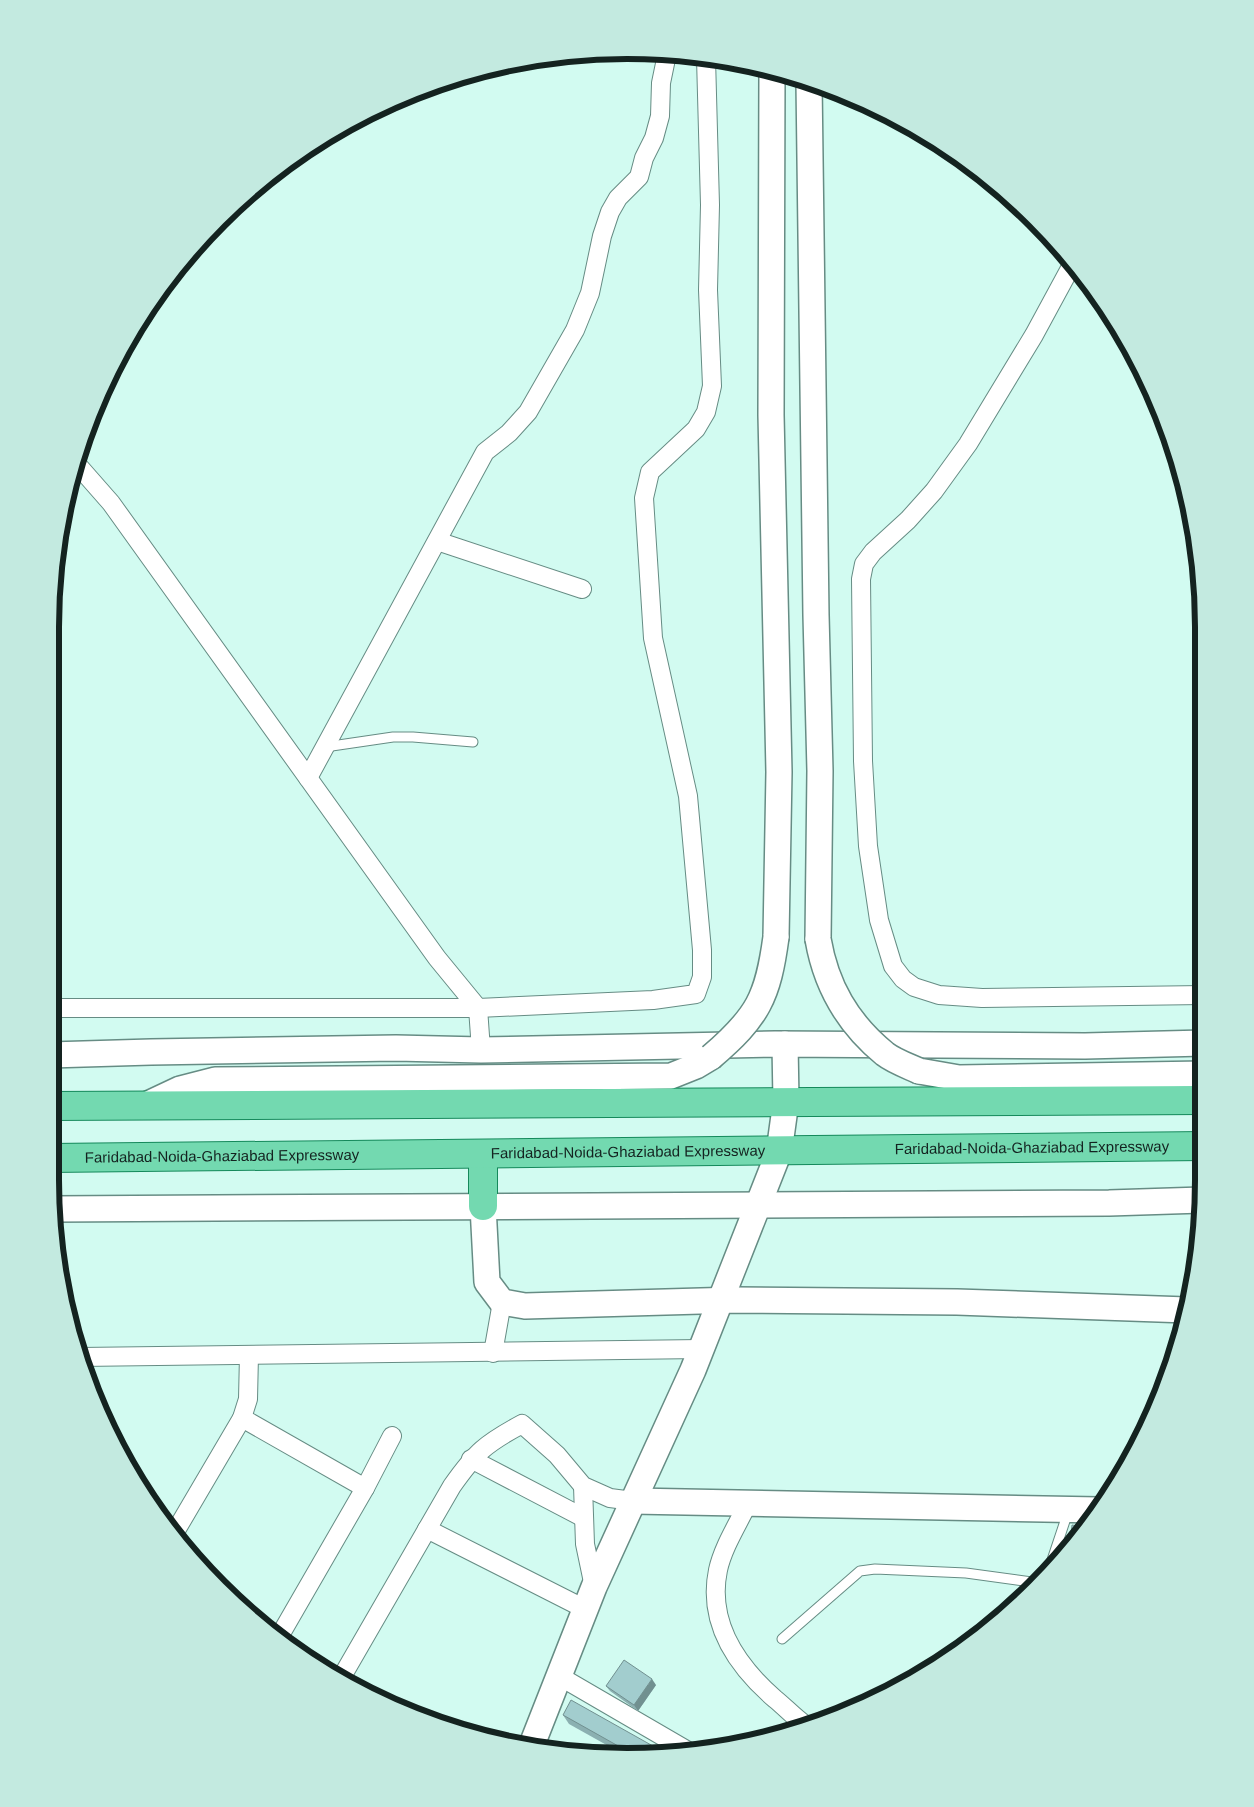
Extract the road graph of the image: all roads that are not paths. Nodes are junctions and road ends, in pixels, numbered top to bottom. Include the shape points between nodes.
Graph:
1 (666, 60) edge
2 (706, 65) edge
3 (772, 78) edge
4 (809, 89) edge
5 (1069, 270) edge
6 (81, 469) edge
7 (437, 541) junction
8 (582, 589) dead end
9 (473, 742) dead end
10 (324, 747) junction
11 (308, 778) junction
12 (1195, 995) edge
13 (59, 1008) edge
14 (478, 1008) junction
15 (1195, 1043) edge
16 (785, 1044) junction
17 (480, 1050) junction
18 (718, 1051) junction
19 (59, 1055) edge
20 (1195, 1074) edge
21 (1195, 1100) edge
22 (786, 1101) junction
23 (146, 1105) junction
24 (59, 1106) edge
25 (1195, 1146) edge
26 (779, 1152) junction
27 (483, 1154) junction
28 (59, 1158) edge
29 (1194, 1200) edge
30 (758, 1205) junction
31 (483, 1206) junction
32 (60, 1209) edge
33 (719, 1301) junction
34 (502, 1302) junction
35 (1180, 1310) edge
36 (701, 1349) junction
37 (493, 1353) junction
38 (249, 1355) junction
39 (87, 1357) edge
40 (242, 1418) junction
41 (392, 1436) dead end
42 (471, 1459) junction
43 (583, 1486) junction
44 (365, 1488) junction
45 (633, 1501) junction
46 (748, 1503) junction
47 (1069, 1509) junction
48 (1089, 1510) edge
49 (584, 1518) junction
50 (177, 1528) edge
51 (428, 1529) junction
52 (1053, 1556) edge
53 (1029, 1582) edge
54 (589, 1598) junction
55 (282, 1632) edge
56 (782, 1639) dead end
57 (344, 1673) edge
58 (559, 1676) junction
59 (800, 1721) edge
60 (534, 1740) edge
61 (678, 1745) edge

1 - 7 street via 660,116 654,138 638,177 610,212 590,293 575,330 528,412 485,452
2 - 14 street via 712,386 706,412 696,429 650,472 644,498 653,638 688,796 702,977 696,994 653,1000
3 - 18 street, bridge via 771,416 779,772 776,937 771,975 759,1006
4 - 20 street, bridge via 820,771 818,939 823,966 838,1000 855,1024 886,1055 919,1071 959,1078
5 - 12 street via 1034,335 968,444 934,491 864,564 863,762 868,846 879,920 893,966 903,979 914,987 939,995 982,998
6 - 11 street via 111,503
7 - 8 street
7 - 10 street
9 - 10 lane via 393,737
10 - 11 street
11 - 14 street via 437,958
13 - 14 street
14 - 17 street
15 - 16 street via 1085,1046
16 - 18 street
16 - 22 street
17 - 18 street
17 - 19 street
18 - 23 street via 696,1066 671,1076 215,1080 180,1089
21 - 22 main road
22 - 23 main road
22 - 26 street
23 - 24 main road
25 - 26 main road, Faridabad-Noida-Ghaziabad Expressway
26 - 27 main road, Faridabad-Noida-Ghaziabad Expressway
26 - 30 street
27 - 28 main road, Faridabad-Noida-Ghaziabad Expressway
27 - 31 main road
29 - 30 street
30 - 31 street
30 - 33 street
31 - 32 street
31 - 34 street via 487,1282
33 - 34 street via 525,1306
33 - 35 street via 957,1302
33 - 36 street
34 - 37 street
36 - 37 street
36 - 45 street
37 - 38 street
38 - 39 street
38 - 40 street via 248,1399
40 - 44 street
40 - 50 street
41 - 44 street
42 - 43 street via 488,1442 522,1424 557,1455
42 - 49 street
42 - 51 street
43 - 45 street via 610,1498
43 - 49 street
44 - 55 street
45 - 46 street
45 - 54 street
46 - 47 street
46 - 59 street via 719,1567 715,1588 718,1620 730,1648 754,1681
47 - 48 street
47 - 52 lane
49 - 54 street
51 - 54 street
51 - 57 street
53 - 56 lane via 966,1573 875,1568 860,1571
54 - 58 street
58 - 60 street
58 - 61 street

